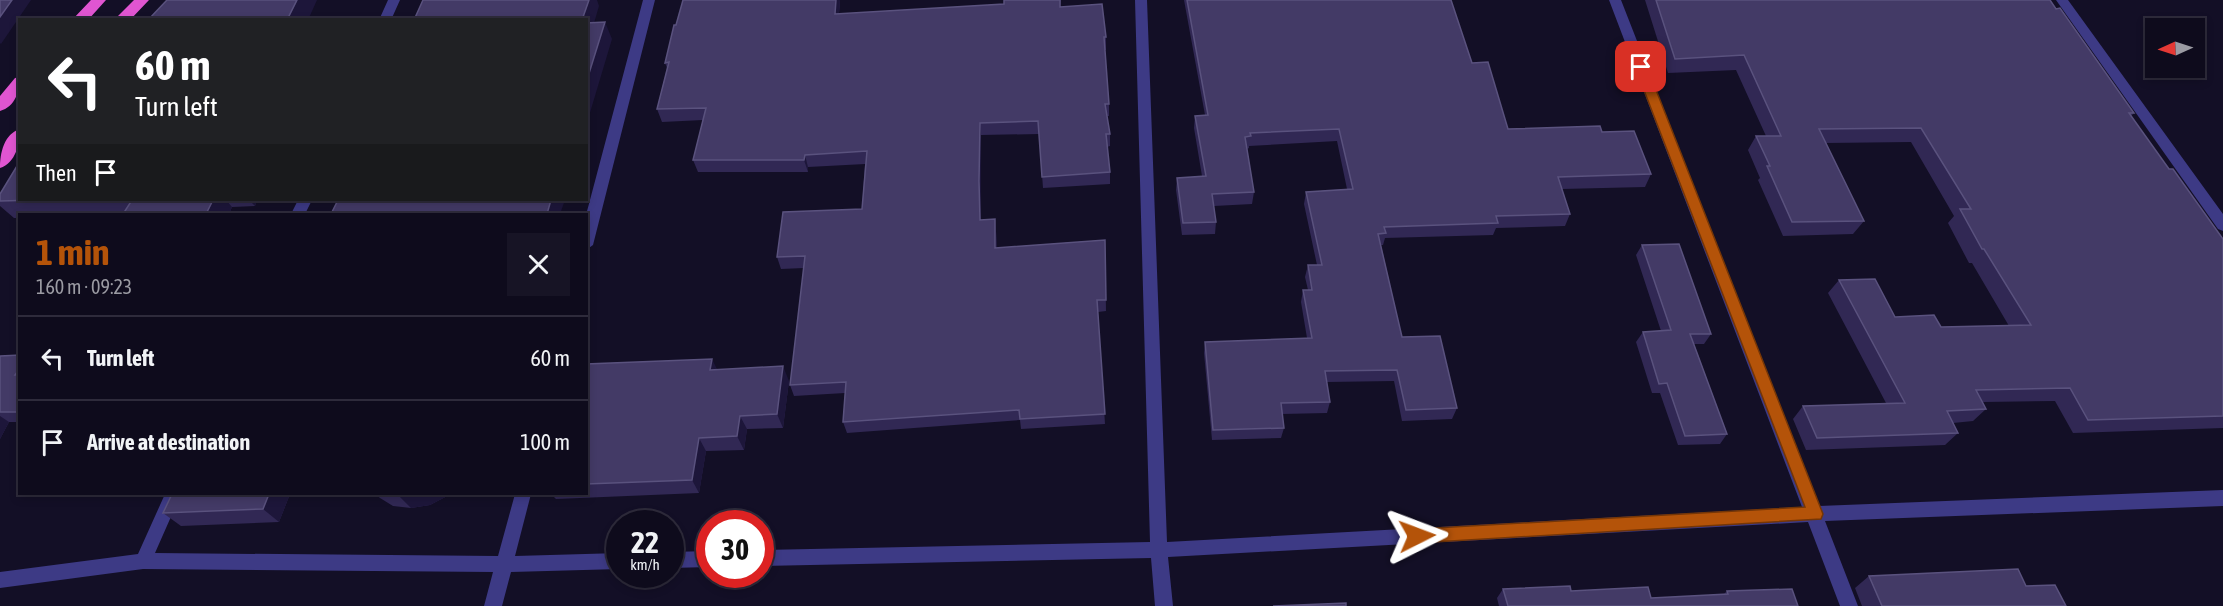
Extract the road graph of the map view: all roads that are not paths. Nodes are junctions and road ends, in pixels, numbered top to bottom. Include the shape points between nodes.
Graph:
1 (99, 0) edge
2 (142, 0) edge
3 (394, 0) edge
4 (649, 0) edge
5 (1142, 0) edge
6 (1614, 0) edge
7 (2062, 0) edge
8 (81, 18) edge
9 (123, 18) edge
10 (386, 18) edge
11 (18, 84) edge
12 (0, 105) edge
13 (18, 137) edge
14 (0, 162) edge
15 (2223, 225) edge
16 (588, 237) edge
17 (173, 495) edge
18 (523, 495) edge
19 (2223, 498) edge
20 (1815, 514) junction
21 (1159, 550) junction
22 (774, 558) edge
23 (143, 561) junction
24 (606, 561) edge
25 (505, 564) junction
26 (0, 580) edge
27 (493, 606) edge
28 (1164, 606) edge
29 (1849, 606) edge

1 - 8 highway
2 - 9 highway
3 - 10 street
4 - 16 street
5 - 21 street
6 - 20 street
7 - 15 street
11 - 12 highway
13 - 14 highway
17 - 23 street
18 - 25 street
19 - 20 street
20 - 21 street
20 - 29 street
21 - 22 street
21 - 28 street
23 - 25 street
23 - 26 street
24 - 25 street
25 - 27 street

